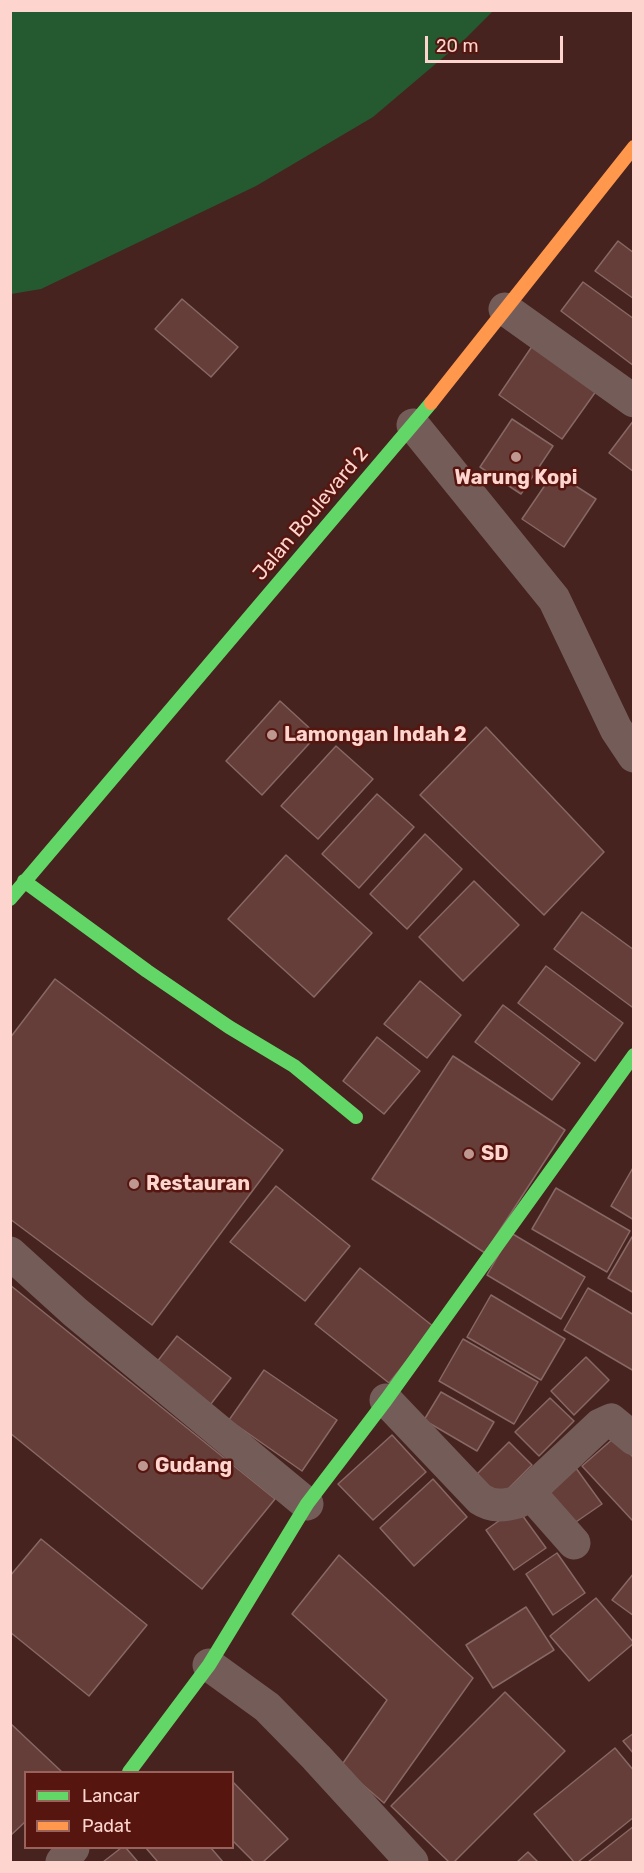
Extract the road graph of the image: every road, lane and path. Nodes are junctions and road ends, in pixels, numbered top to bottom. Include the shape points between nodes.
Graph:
1 (633, 147) edge
2 (505, 309) junction
3 (633, 401) edge
4 (413, 425) junction
5 (633, 756) edge
6 (24, 881) junction
7 (10, 899) edge
8 (633, 1054) edge
9 (357, 1117) dead end
10 (10, 1253) edge
11 (386, 1400) junction
12 (633, 1439) edge
13 (529, 1492) junction
14 (307, 1504) junction
15 (574, 1544) dead end
16 (209, 1665) junction
17 (130, 1771) edge
18 (72, 1849) edge
19 (62, 1863) edge
20 (412, 1863) edge

1 - 2 street, Jalan Boulevard 2
2 - 3 street
2 - 4 street, Jalan Boulevard 2
4 - 5 street via 554,599 616,729
4 - 6 street, Jalan Boulevard 2
6 - 7 street, Jalan Boulevard 2
6 - 9 street via 147,971 294,1066
8 - 11 street
10 - 14 street via 75,1312
11 - 13 street via 480,1499 488,1504 507,1505 518,1502
11 - 14 street
12 - 13 street via 611,1420 600,1425
13 - 15 street
14 - 16 street
16 - 17 street
16 - 20 street via 267,1707
18 - 19 street

